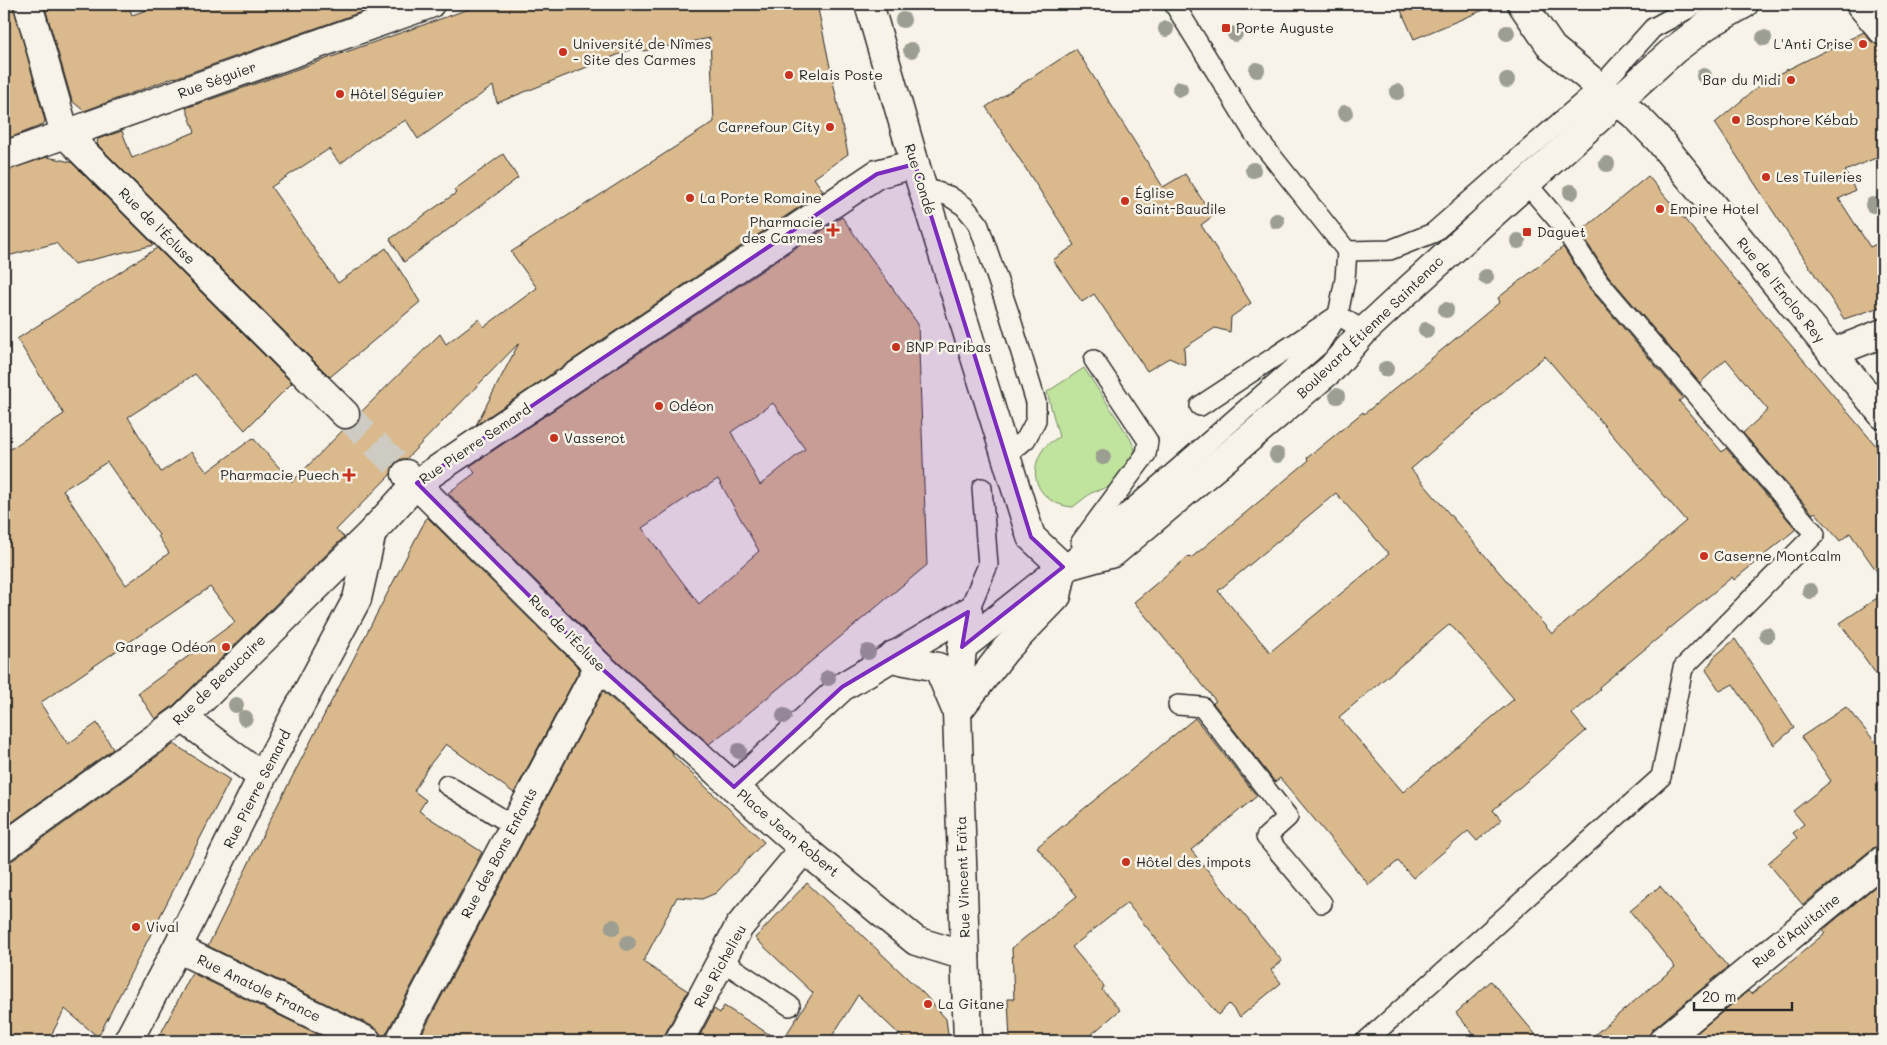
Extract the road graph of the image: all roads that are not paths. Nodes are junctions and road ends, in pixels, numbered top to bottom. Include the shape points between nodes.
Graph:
1 (28, 4) edge
2 (430, 4) edge
3 (870, 4) edge
4 (1174, 4) edge
5 (1522, 4) edge
6 (1697, 4) edge
7 (1744, 4) edge
8 (1860, 4) edge
9 (1883, 31) edge
10 (1608, 94) junction
11 (65, 134) junction
12 (4, 156) edge
13 (919, 175) junction
14 (1526, 183) junction
15 (1346, 251) junction
16 (1338, 315) junction
17 (1364, 331) junction
18 (1883, 333) edge
19 (1832, 352) junction
20 (1094, 360) dead end
21 (1200, 406) dead end
22 (345, 414) tunnel mouth
23 (1883, 415) edge
24 (1006, 456) junction
25 (411, 478) junction
26 (982, 488) dead end
27 (372, 532) junction
28 (1063, 567) junction
29 (968, 612) junction
30 (962, 647) junction
31 (894, 655) junction
32 (599, 666) junction
33 (938, 667) junction
34 (1178, 705) dead end
35 (957, 712) junction
36 (183, 718) junction
37 (262, 777) junction
38 (447, 785) dead end
39 (734, 787) junction
40 (514, 826) junction
41 (4, 847) edge
42 (804, 848) junction
43 (1883, 860) edge
44 (1322, 903) dead end
45 (178, 948) junction
46 (965, 956) junction
47 (721, 960) junction
48 (790, 1006) dead end
49 (128, 1041) edge
50 (367, 1041) edge
51 (400, 1041) edge
52 (679, 1041) edge
53 (968, 1041) edge
54 (1366, 1041) edge
55 (1662, 1041) edge

1 - 11 street, Rue de l'Écluse
2 - 11 street, Rue Séguier
3 - 13 street, Rue Condé
4 - 15 lane via 1255,135
5 - 10 street, Rue de l'Enclos Rey via 1552,48
6 - 10 lane via 1653,28
7 - 10 street, Boulevard Étienne Saintenac via 1707,25
8 - 9 street
10 - 14 street, Boulevard Étienne Saintenac
10 - 15 lane via 1433,234 1390,250
10 - 19 street, Rue de l'Enclos Rey via 1660,140
11 - 12 street, Rue Séguier
11 - 22 street, Rue de l'Écluse
13 - 24 street, Rue Condé
13 - 24 lane via 964,206 978,223 1009,313 1036,402 1036,420 1026,439
13 - 25 street, Rue Pierre Semard via 877,174
14 - 17 street, Boulevard Étienne Saintenac
14 - 54 lane via 1562,225 1598,282 1815,534 1684,668 1661,777
15 - 16 lane
16 - 17 lane
16 - 21 lane
16 - 28 lane via 1319,345
17 - 28 street, Boulevard Étienne Saintenac via 1332,368 1113,553
18 - 19 street
19 - 23 street, Rue de l'Enclos Rey
20 - 28 lane via 1147,438 1146,454
24 - 28 street via 1031,537
25 - 27 street, Rue Pierre Semard
25 - 32 street, Rue de l'Écluse
26 - 29 lane via 988,565
27 - 36 street, Rue de Beaucaire
27 - 37 street, Rue Pierre Semard via 357,599
28 - 30 street
28 - 35 street via 1057,596 1006,650
29 - 30 street
29 - 31 street, Place Jean Robert
30 - 33 street
30 - 35 street
31 - 33 street via 900,660
31 - 39 street, Place Jean Robert via 842,687
32 - 39 street, Rue de l'Écluse
32 - 40 street, Rue des Bons Enfants
33 - 35 street
34 - 44 lane via 1202,707 1288,817 1266,837
35 - 46 street, Rue Vincent Faïta
36 - 37 street
36 - 41 street, Rue de Beaucaire
37 - 45 street, Rue Pierre Semard
38 - 40 lane
39 - 42 street, Place Jean Robert
40 - 51 street, Rue des Bons Enfants
42 - 46 street, Place Jean Robert via 916,940
42 - 47 street, Rue Richelieu via 739,928
43 - 55 street, Rue d'Aquitaine
45 - 49 street, Rue Pierre Semard
45 - 50 street, Rue Anatole France
46 - 53 street, Rue Vincent Faïta
47 - 48 lane
47 - 52 street, Rue Richelieu

